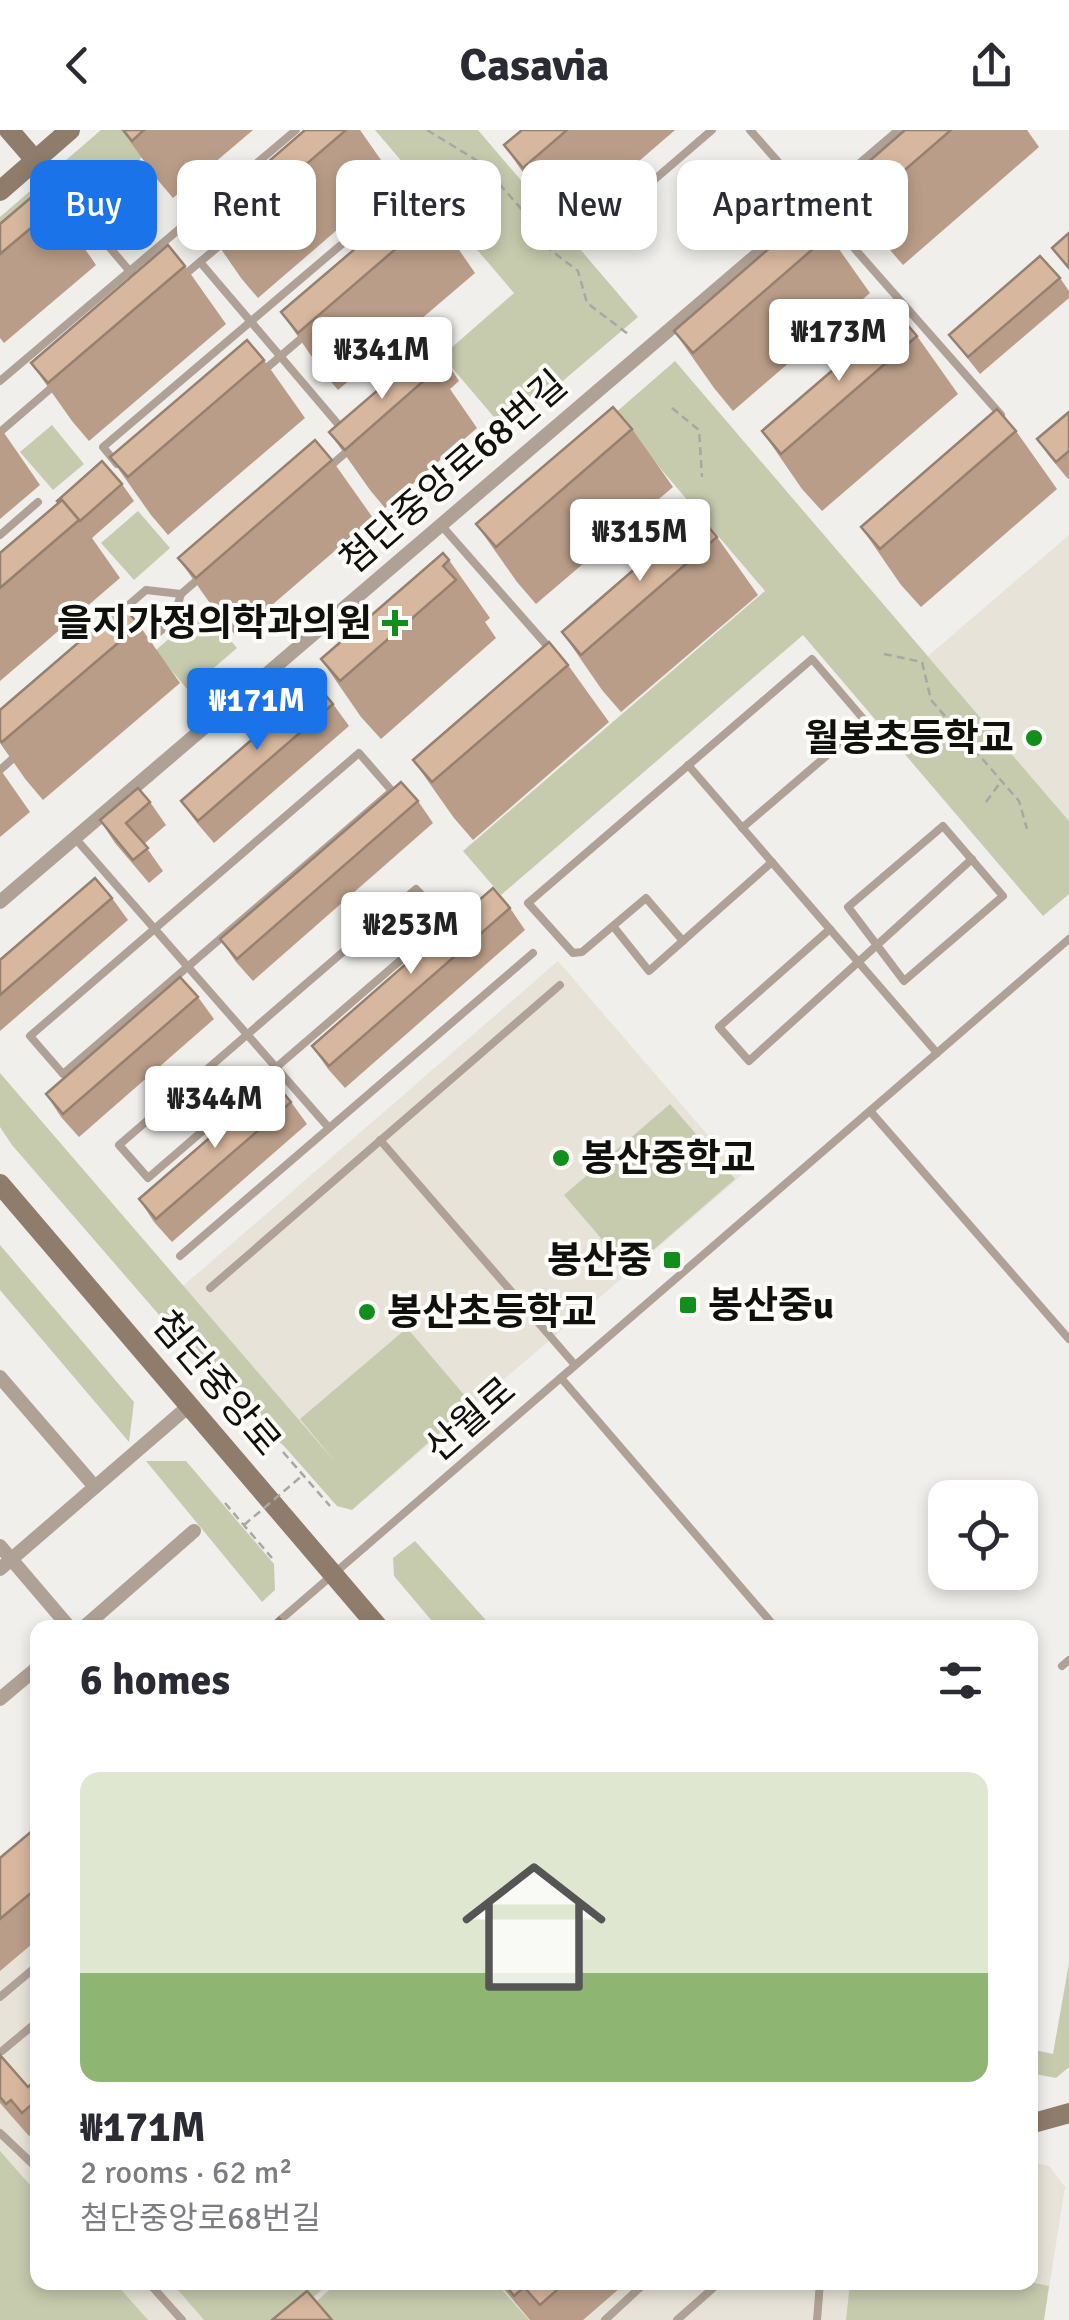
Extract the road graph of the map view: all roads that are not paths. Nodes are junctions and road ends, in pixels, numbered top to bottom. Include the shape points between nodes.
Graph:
1 (10, 130) edge
2 (70, 130) edge
3 (296, 130) edge
4 (712, 130) edge
5 (750, 130) edge
6 (903, 130) edge
7 (36, 160) joint
8 (776, 160) edge
9 (867, 160) edge
10 (30, 165) edge
11 (657, 177) edge
12 (0, 190) edge
13 (336, 249) edge
14 (112, 250) edge
15 (214, 250) edge
16 (761, 250) edge
17 (854, 250) edge
18 (200, 262) junction
19 (130, 272) junction
20 (142, 286) edge
21 (169, 288) edge
22 (251, 321) junction
23 (310, 332) edge
24 (280, 356) junction
25 (70, 372) edge
26 (251, 381) edge
27 (0, 382) edge
28 (1008, 423) edge
29 (0, 432) edge
30 (123, 471) edge
31 (312, 482) edge
32 (38, 502) dead end
33 (440, 525) junction
34 (0, 536) edge
35 (210, 569) edge
36 (180, 594) junction
37 (102, 627) edge
38 (129, 658) edge
39 (565, 666) edge
40 (0, 744) edge
41 (27, 746) edge
42 (13, 758) junction
43 (688, 765) junction
44 (0, 770) edge
45 (742, 828) junction
46 (75, 838) junction
47 (972, 859) junction
48 (772, 862) junction
49 (0, 902) edge
50 (612, 926) junction
51 (154, 929) junction
52 (830, 930) junction
53 (1069, 939) edge
54 (683, 941) junction
55 (878, 941) junction
56 (533, 953) dead end
57 (860, 964) junction
58 (188, 967) junction
59 (560, 985) dead end
60 (247, 1035) junction
61 (937, 1053) junction
62 (276, 1068) junction
63 (870, 1110) junction
64 (329, 1128) junction
65 (380, 1140) junction
66 (0, 1184) edge
67 (180, 1256) dead end
68 (210, 1288) dead end
69 (1069, 1339) edge
70 (575, 1365) junction
71 (0, 1377) edge
72 (561, 1378) junction
73 (190, 1404) junction
74 (94, 1487) junction
75 (194, 1532) dead end
76 (0, 1546) edge
77 (6, 1564) edge
78 (333, 1574) junction
79 (62, 1620) edge
80 (92, 1620) edge
81 (279, 1620) edge
82 (372, 1620) edge
83 (769, 1620) edge
84 (30, 1674) edge
85 (0, 1699) edge
86 (30, 1972) edge
87 (0, 1997) edge
88 (30, 2027) edge
89 (2, 2051) edge
90 (1069, 2112) edge
91 (1038, 2122) edge
92 (1038, 2126) edge
93 (1069, 2132) edge
94 (0, 2133) edge
95 (30, 2161) edge
96 (155, 2290) edge
97 (637, 2290) edge
98 (711, 2290) edge
99 (819, 2290) edge
100 (182, 2320) edge
101 (605, 2320) edge
102 (677, 2320) edge
103 (817, 2320) edge

1 - 7 street
2 - 7 street
3 - 19 lane
4 - 11 lane
5 - 8 lane
6 - 9 street, 첨단중앙로68번길
10 - 12 street
13 - 22 lane
14 - 19 lane
15 - 18 lane
16 - 33 street, 첨단중앙로68번길
17 - 28 lane
18 - 21 lane
18 - 22 lane
19 - 20 lane
19 - 27 lane
22 - 24 lane
22 - 30 lane via 103,447
23 - 24 lane
24 - 26 lane
24 - 31 lane via 356,444
25 - 29 lane
32 - 34 lane
33 - 39 lane
33 - 46 street, 첨단중앙로68번길
35 - 36 lane
36 - 37 lane via 146,590
36 - 38 lane via 173,620
40 - 42 lane
41 - 42 lane
42 - 44 lane
43 - 45 lane
43 - 45 lane via 812,659 866,722
43 - 50 lane via 528,903 573,953
45 - 48 lane
46 - 49 street, 첨단중앙로68번길
46 - 51 lane
47 - 55 lane
47 - 55 lane via 942,826 848,907
47 - 55 lane via 1003,896 904,981 880,954
48 - 52 lane
48 - 54 lane
50 - 54 lane via 646,898
50 - 54 lane via 649,971
51 - 58 lane
51 - 58 lane via 30,1036 52,1062 63,1074
51 - 58 lane via 359,753 392,791
52 - 57 lane
52 - 57 lane via 719,1027 749,1061
53 - 61 lane, 산월로
55 - 57 lane
56 - 64 lane
57 - 61 lane
58 - 60 lane
59 - 65 lane
60 - 62 lane
60 - 62 lane via 119,1145 148,1178
60 - 62 lane via 416,889 446,921
61 - 63 lane, 산월로
62 - 64 lane
63 - 69 lane
63 - 70 lane, 산월로
64 - 67 lane
65 - 68 lane
65 - 70 lane
66 - 73 street, 첨단중앙로
70 - 72 lane, 산월로
71 - 74 street
72 - 78 lane, 산월로
72 - 83 lane
73 - 74 street
73 - 78 street, 첨단중앙로
74 - 77 street
75 - 80 street
76 - 77 street
77 - 79 street
78 - 81 lane, 산월로
78 - 82 street, 첨단중앙로
84 - 85 street
86 - 87 lane
88 - 89 lane
90 - 91 street
92 - 93 street
94 - 95 lane
96 - 100 lane
97 - 101 lane
98 - 102 lane
99 - 103 lane

